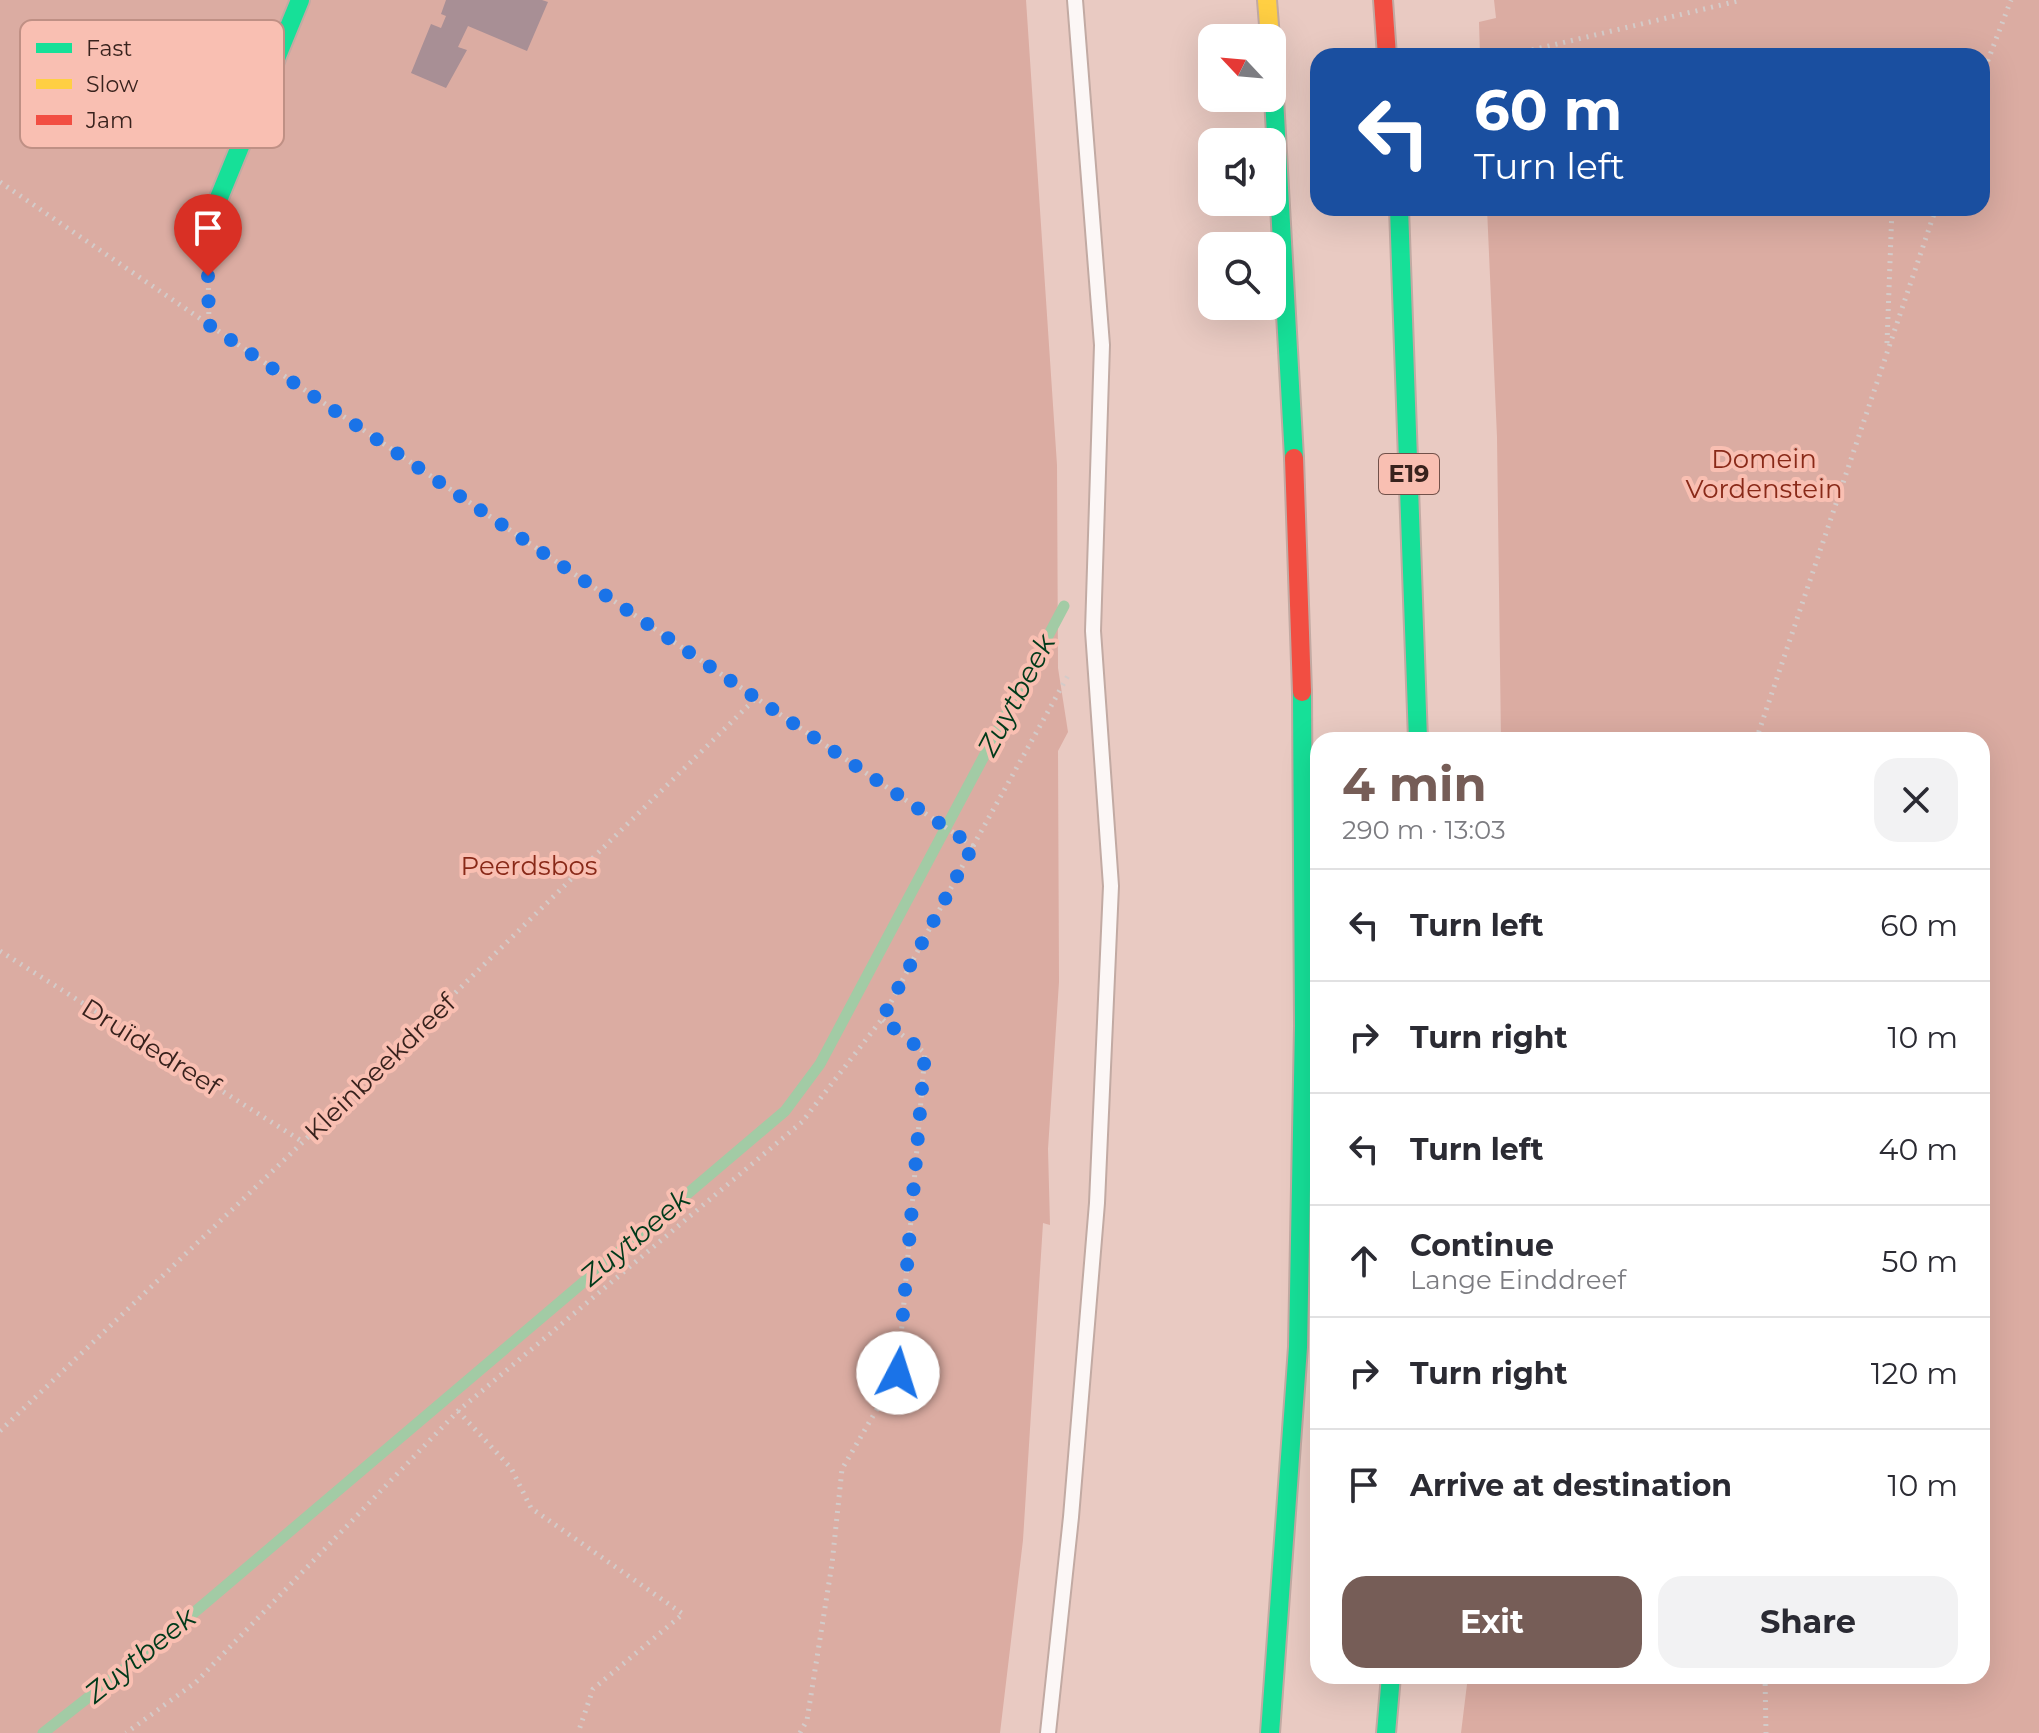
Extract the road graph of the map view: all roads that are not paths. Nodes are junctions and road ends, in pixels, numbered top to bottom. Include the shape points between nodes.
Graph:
1 (300, 0) edge
2 (1075, 0) edge
3 (1267, 0) edge
4 (1383, 0) edge
5 (1269, 24) edge
6 (284, 39) edge
7 (1386, 48) edge
8 (1276, 112) edge
9 (239, 148) edge
10 (1399, 216) edge
11 (207, 227) road end
12 (1418, 732) edge
13 (1390, 1684) edge
14 (1048, 1733) edge
15 (1270, 1733) edge
16 (1386, 1733) edge

1 - 6 main road
2 - 14 lane via 1102,345 1093,631 1110,902 1097,1203
3 - 5 main road
4 - 7 main road
8 - 15 main road via 1286,257 1305,787 1298,1350
9 - 11 main road
10 - 12 main road, E19
13 - 16 main road

